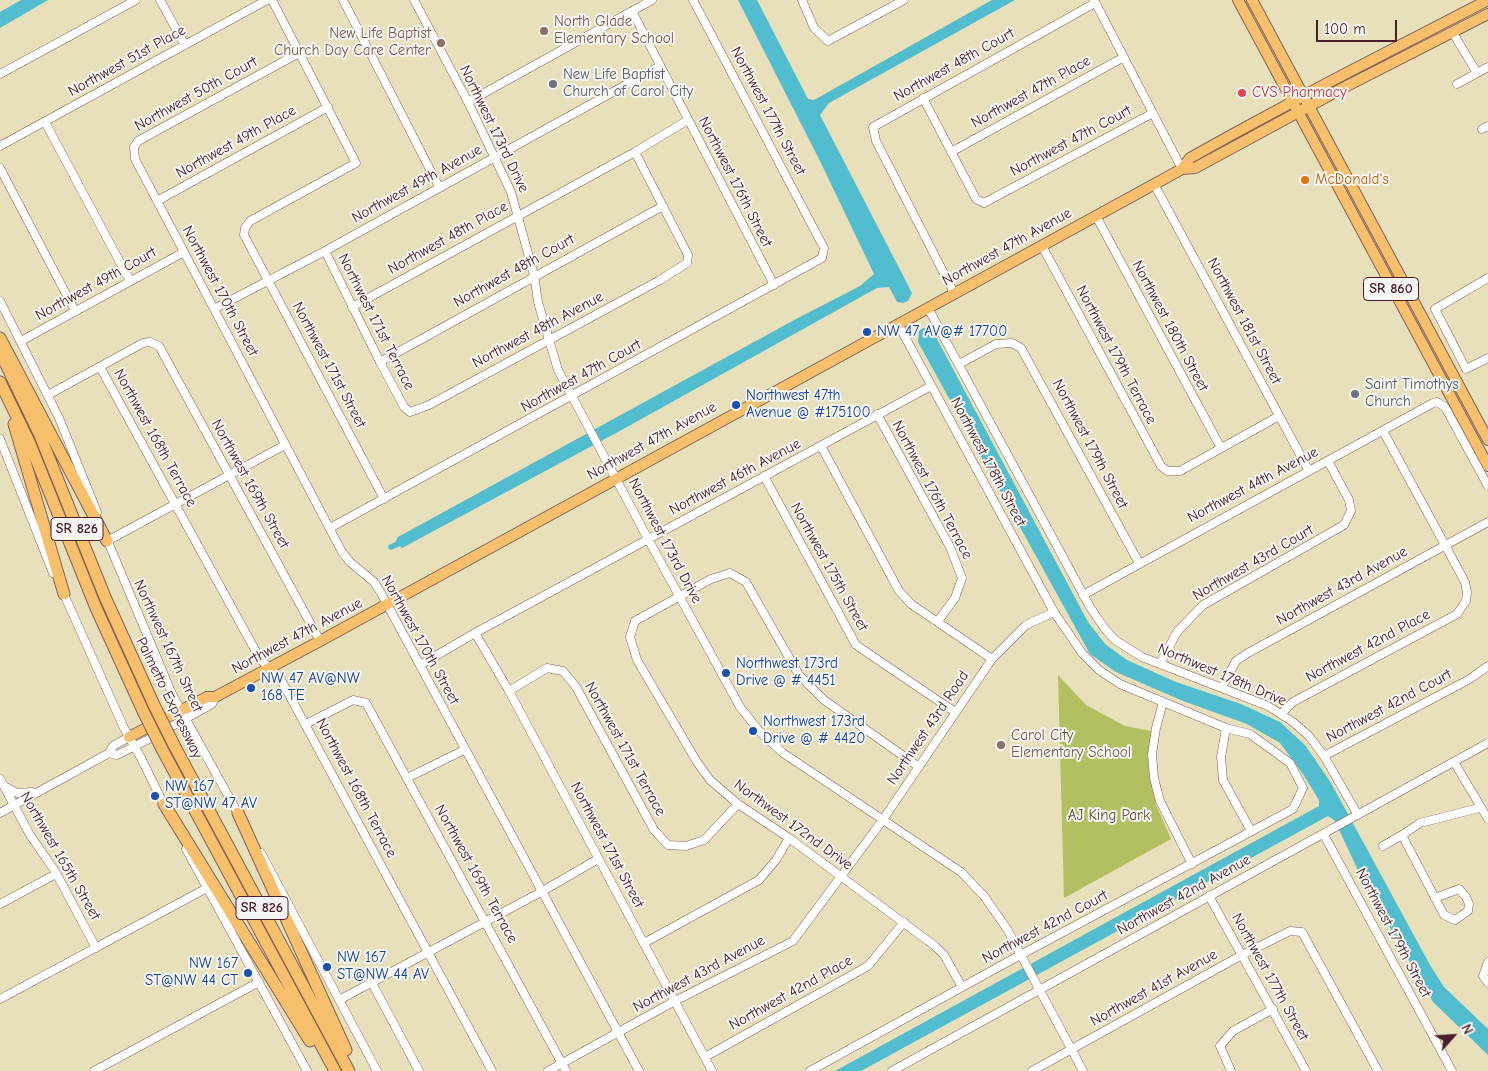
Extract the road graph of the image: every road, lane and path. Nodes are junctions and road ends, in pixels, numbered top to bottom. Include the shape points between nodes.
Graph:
1 (136, 0) edge
2 (160, 0) edge
3 (267, 0) edge
4 (272, 0) edge
5 (343, 0) edge
6 (414, 0) edge
7 (652, 0) edge
8 (693, 0) edge
9 (802, 0) edge
10 (904, 0) edge
11 (1238, 0) edge
12 (1252, 0) edge
13 (1488, 0) edge
14 (1095, 2) edge
15 (1474, 3) edge
16 (632, 11) junction
17 (1488, 14) edge
18 (1470, 23) junction
19 (1453, 33) junction
20 (185, 45) junction
21 (299, 52) junction
22 (1124, 57) junction
23 (660, 66) junction
24 (1488, 67) edge
25 (1477, 73) junction
26 (0, 74) edge
27 (1457, 84) dead end
28 (1302, 96) junction
29 (923, 98) junction
30 (468, 102) junction
31 (1292, 102) junction
32 (328, 107) junction
33 (1308, 107) junction
34 (1152, 113) junction
35 (1297, 113) junction
36 (688, 120) junction
37 (45, 122) junction
38 (0, 146) edge
39 (134, 147) joint
40 (635, 152) junction
41 (951, 152) junction
42 (494, 156) junction
43 (0, 168) edge
44 (1182, 169) junction
45 (1154, 184) junction
46 (439, 187) junction
47 (157, 201) junction
48 (663, 206) junction
49 (518, 215) junction
50 (1096, 216) junction
51 (818, 236) joint
52 (1366, 242) junction
53 (1042, 246) junction
54 (325, 251) junction
55 (184, 252) junction
56 (1386, 252) junction
57 (1375, 259) junction
58 (1396, 270) junction
59 (534, 275) junction
60 (1488, 278) edge
61 (130, 281) junction
62 (269, 281) junction
63 (774, 285) junction
64 (954, 293) junction
65 (0, 301) edge
66 (352, 306) junction
67 (928, 308) junction
68 (214, 309) junction
69 (75, 311) junction
70 (1442, 323) junction
71 (898, 324) junction
72 (1428, 331) junction
73 (0, 338) edge
74 (548, 339) junction
75 (21, 341) junction
76 (0, 352) edge
77 (1488, 358) edge
78 (380, 362) junction
79 (959, 364) junction
80 (100, 367) junction
81 (0, 382) edge
82 (932, 386) junction
83 (6, 394) junction
84 (48, 395) junction
85 (573, 397) junction
86 (429, 405) joint
87 (877, 414) junction
88 (1279, 416) junction
89 (1463, 420) junction
90 (1485, 429) edge
91 (1383, 431) junction
92 (1488, 440) edge
93 (0, 441) edge
94 (285, 445) junction
95 (821, 446) junction
96 (1221, 448) junction
97 (1328, 461) junction
98 (1488, 466) edge
99 (1309, 471) junction
100 (229, 475) junction
101 (764, 476) junction
102 (616, 478) junction
103 (1488, 486) edge
104 (384, 499) junction
105 (175, 504) junction
106 (1488, 522) edge
107 (330, 528) junction
108 (648, 539) junction
109 (107, 541) junction
110 (1445, 545) junction
111 (1139, 563) junction
112 (64, 594) junction
113 (679, 595) junction
114 (1083, 595) junction
115 (387, 604) junction
116 (1054, 612) junction
117 (938, 621) junction
118 (476, 633) junction
119 (320, 641) junction
120 (992, 659) junction
121 (1160, 664) junction
122 (420, 665) junction
123 (1488, 666) edge
124 (270, 667) junction
125 (1222, 687) junction
126 (509, 691) junction
127 (1163, 702) junction
128 (955, 712) junction
129 (1281, 714) junction
130 (183, 715) junction
131 (306, 724) junction
132 (1226, 728) junction
133 (132, 742) junction
134 (1488, 743) edge
135 (464, 750) junction
136 (1324, 756) junction
137 (1454, 762) junction
138 (919, 767) junction
139 (407, 778) junction
140 (2, 782) edge
141 (39, 791) junction
142 (164, 804) junction
143 (738, 804) junction
144 (14, 805) junction
145 (1479, 808) junction
146 (0, 813) edge
147 (238, 813) junction
148 (1355, 818) junction
149 (1488, 819) edge
150 (882, 821) junction
151 (1251, 830) junction
152 (1324, 835) junction
153 (1402, 835) junction
154 (789, 838) junction
155 (1383, 846) dead end
156 (598, 859) junction
157 (1192, 864) junction
158 (56, 874) junction
159 (841, 877) junction
160 (207, 888) junction
161 (542, 892) junction
162 (1209, 896) junction
163 (1435, 898) junction
164 (0, 904) edge
165 (487, 922) junction
166 (904, 922) junction
167 (644, 942) junction
168 (96, 948) junction
169 (429, 952) junction
170 (1242, 955) junction
171 (1022, 958) junction
172 (1488, 962) edge
173 (259, 982) junction
174 (372, 982) junction
175 (1488, 983) edge
176 (962, 987) junction
177 (1039, 990) junction
178 (0, 999) edge
179 (339, 1000) junction
180 (675, 1001) junction
181 (1273, 1009) junction
182 (619, 1032) junction
183 (1071, 1050) junction
184 (705, 1058) junction
185 (562, 1063) junction
186 (94, 1071) edge
187 (307, 1071) edge
188 (328, 1071) edge
189 (335, 1071) edge
190 (349, 1071) edge
191 (353, 1071) edge
192 (377, 1071) edge
193 (418, 1071) edge
194 (492, 1071) edge
195 (548, 1071) edge
196 (566, 1071) edge
197 (640, 1071) edge
198 (712, 1071) edge
199 (810, 1071) edge
200 (892, 1071) edge
201 (1032, 1071) edge
202 (1083, 1071) edge
203 (1231, 1071) edge
204 (1306, 1071) edge
205 (1378, 1071) edge
206 (1452, 1071) edge

1 - 26 street
2 - 20 street
3 - 20 street, Northwest 51st Place
4 - 21 street
5 - 46 street
6 - 30 street, Northwest 173rd Drive
7 - 16 street
8 - 51 street, Northwest 177th Street
9 - 10 street via 814,28 828,41
11 - 31 main road, SR 860
12 - 28 main road, SR 860
13 - 15 main road, Northwest 47th Avenue
14 - 22 street
14 - 29 street, Northwest 48th Court
15 - 18 main road via 1475,16
15 - 28 main road, Northwest 47th Avenue
16 - 23 street, Northwest 176th Street
16 - 30 street
17 - 18 main road, Northwest 47th Avenue
18 - 19 main road, Northwest 47th Avenue
19 - 25 street
19 - 33 main road, Northwest 47th Avenue
20 - 37 street, Northwest 51st Place
21 - 32 street
21 - 39 street, Northwest 50th Court via 138,141
22 - 34 street
22 - 41 street, Northwest 47th Place
23 - 36 street, Northwest 176th Street
23 - 42 street, Northwest 49th Avenue
24 - 25 street
25 - 27 street
28 - 31 main road, Northwest 47th Avenue
28 - 33 main road, SR 860
29 - 41 street
29 - 64 street, Northwest 48th Court via 873,127 876,141
30 - 42 street, Northwest 173rd Drive
31 - 35 main road, SR 860
31 - 44 main road, Northwest 47th Avenue via 1190,158
32 - 47 street, Northwest 49th Place
32 - 62 street, Northwest 171st Street via 356,163 250,221 244,235
33 - 35 main road, Northwest 47th Avenue
33 - 56 main road, SR 860
34 - 41 street, Northwest 47th Court via 984,203 976,199
34 - 44 street
35 - 44 main road, Northwest 47th Avenue via 1195,168
35 - 52 main road, SR 860
36 - 40 street, Northwest 48th Place
36 - 63 street, Northwest 176th Street
37 - 38 street, Northwest 51st Place
37 - 61 street
39 - 47 street, Northwest 170th Street via 135,160
40 - 48 street
40 - 49 street, Northwest 48th Place
42 - 46 street, Northwest 49th Avenue
42 - 49 street, Northwest 173rd Drive
43 - 69 street
44 - 45 main road, Northwest 47th Avenue
45 - 50 main road, Northwest 47th Avenue
45 - 88 street, Northwest 181st Street
46 - 54 street, Northwest 49th Avenue
47 - 55 street, Northwest 170th Street
48 - 59 street, Northwest 48th Court
48 - 74 street, Northwest 48th Avenue via 688,255 687,263
49 - 59 street, Northwest 173rd Drive
49 - 66 street, Northwest 48th Place
50 - 53 main road, Northwest 47th Avenue
50 - 96 street, Northwest 180th Street
51 - 63 street, Northwest 47th Court via 824,248 822,258
52 - 56 main road
52 - 57 main road, SR 860
53 - 64 main road, Northwest 47th Avenue
53 - 96 street, Northwest 179th Terrace via 1161,466 1171,473 1180,471
54 - 62 street, Northwest 49th Avenue
54 - 66 street, Northwest 171st Terrace
55 - 61 street, Northwest 49th Court
55 - 68 street, Northwest 170th Street
56 - 58 main road, SR 860
57 - 58 main road via 1385,260
57 - 89 main road, SR 860
58 - 72 main road, SR 860
59 - 74 street, Northwest 173rd Drive
59 - 78 street, Northwest 48th Court
60 - 70 street via 1438,306 1435,309
61 - 69 street, Northwest 49th Court
62 - 68 street, Northwest 49th Avenue
62 - 104 street, Northwest 171st Street
63 - 85 street, Northwest 47th Court
64 - 67 main road, Northwest 47th Avenue
65 - 75 street, Northwest 167th Street
66 - 78 street, Northwest 171st Terrace
67 - 71 main road, Northwest 47th Avenue
67 - 79 street, Northwest 178th Street
68 - 94 street, Northwest 170th Street
69 - 75 street, Northwest 49th Court
70 - 72 street
70 - 77 street via 1466,369
71 - 82 street, Northwest 178th Street
71 - 102 main road, Northwest 47th Avenue
72 - 90 main road, SR 860
73 - 109 highway
74 - 85 street, Northwest 173rd Drive via 558,370
74 - 86 street, Northwest 48th Avenue
75 - 84 street, Northwest 167th Street
76 - 190 highway, Palmetto Expressway / SR 826, bridge via 154,705
78 - 86 street, Northwest 171st Terrace via 404,407 410,412
79 - 111 street, Northwest 179th Street via 996,344 1012,343 1021,348
79 - 114 street, Northwest 178th Street
80 - 84 street
80 - 100 street, Northwest 169th Street via 144,343 155,342
80 - 105 street, Northwest 168th Terrace
81 - 83 highway, Palmetto Expressway / SR 826
82 - 87 street, Northwest 46th Avenue
82 - 116 street, Northwest 178th Street
83 - 112 highway
83 - 189 highway, Palmetto Expressway / SR 826, bridge via 143,711
84 - 109 street, Northwest 167th Street via 84,477
85 - 102 street, Northwest 173rd Drive
85 - 104 street, Northwest 47th Court
87 - 95 street, Northwest 46th Avenue
87 - 117 street, Northwest 176th Terrace via 950,547 962,578 955,598
88 - 96 street
88 - 99 street, Northwest 181st Street
89 - 90 main road
89 - 98 main road, SR 860
90 - 92 main road, SR 860
91 - 97 street, Northwest 44th Avenue
91 - 103 street, Northwest 44th Avenue via 1437,402 1445,406
91 - 110 street
93 - 112 street
94 - 100 street
94 - 107 street, Northwest 170th Street
95 - 101 street, Northwest 46th Avenue
95 - 117 street via 899,591 911,604
97 - 99 street, Northwest 44th Avenue
97 - 121 street, Northwest 43rd Court via 1349,500 1349,518 1338,531 1203,605 1178,632
99 - 111 street, Northwest 44th Avenue
100 - 105 street
100 - 119 street, Northwest 169th Street
101 - 108 street, Northwest 46th Avenue
101 - 128 street, Northwest 175th Street via 856,645
102 - 108 street, Northwest 173rd Drive
102 - 115 main road, Northwest 47th Avenue
104 - 107 street, Northwest 47th Court
105 - 109 street
105 - 124 street, Northwest 168th Terrace via 260,659
106 - 110 street, Northwest 43rd Avenue
107 - 115 street, Northwest 170th Street via 342,552 374,582
108 - 113 street, Northwest 173rd Drive
108 - 118 street, Northwest 46th Avenue
109 - 130 street, Northwest 167th Street
110 - 125 street, Northwest 43rd Avenue via 1241,657 1230,669
110 - 129 street, Northwest 42nd Place via 1467,592 1466,601 1457,614 1293,702
111 - 114 street, Northwest 44th Avenue
112 - 133 street
113 - 138 street, Northwest 172nd Drive via 730,573 746,582 799,675 824,700
113 - 143 street, Northwest 172nd Drive via 635,621 630,637 637,660 697,762 710,780
113 - 150 street, Northwest 173rd Drive via 740,706 759,731 783,753
114 - 121 street, Northwest 178th Drive via 1115,640
115 - 119 main road, Northwest 47th Avenue
115 - 122 street, Northwest 170th Street
116 - 120 street, Northwest 43rd Road via 1026,625
116 - 127 street via 1082,653 1099,670 1120,684
117 - 120 street
118 - 122 street, Northwest 46th Avenue
118 - 126 street, Northwest 171st Street
119 - 124 main road, Northwest 47th Avenue
120 - 128 street, Northwest 43rd Road
121 - 125 street, Northwest 178th Drive
122 - 135 street, Northwest 170th Street
123 - 136 street, Northwest 42nd Court via 1468,680
124 - 130 main road, Northwest 47th Avenue via 215,697 207,697
124 - 131 street, Northwest 168th Terrace via 280,678
125 - 129 street, Northwest 178th Drive
126 - 143 street, Northwest 171st Terrace via 547,668 563,671 576,687 654,830 668,845 686,846 704,840
126 - 156 street, Northwest 171st Street
127 - 132 street
127 - 157 street via 1152,754 1154,778 1160,801
128 - 138 street, Northwest 43rd Road
129 - 136 street, Northwest 178th Drive via 1308,736
130 - 133 main road, Northwest 47th Avenue
130 - 147 street, Northwest 167th Street
131 - 139 street, Northwest 169th Terrace via 353,700 366,703
131 - 169 street, Northwest 168th Terrace
132 - 151 street via 1221,758 1223,780
132 - 151 street, Northwest 42nd Court via 1250,734 1290,764 1304,788 1293,809
133 - 141 street, Northwest 47th Avenue via 113,746 109,753
133 - 142 street
134 - 137 street, Northwest 42nd Avenue
135 - 139 street
135 - 161 street, Northwest 170th Street
136 - 148 street, Northwest 178th Drive
137 - 145 street
137 - 148 street, Northwest 42nd Avenue
138 - 150 street, Northwest 43rd Road
139 - 165 street, Northwest 169th Terrace
140 - 141 street via 17,793
140 - 144 street, Northwest 165th Street
141 - 144 street, Northwest 47th Avenue
142 - 160 street
142 - 188 highway
143 - 154 street, Northwest 172nd Drive
144 - 146 street, Northwest 47th Avenue
144 - 158 street, Northwest 165th Street
145 - 149 street
145 - 153 street via 1420,823
147 - 179 street, Northwest 167th Street
147 - 191 highway
148 - 152 street, Northwest 42nd Avenue
150 - 159 street, Northwest 43rd Road
150 - 171 street, Northwest 173rd Drive via 960,872 984,896
151 - 157 street, Northwest 42nd Court
152 - 162 street, Northwest 42nd Avenue
152 - 206 street, Northwest 179th Street
153 - 155 street
153 - 163 street
154 - 159 street, Northwest 172nd Drive
154 - 167 street via 759,880
156 - 161 street
156 - 167 street, Northwest 171st Street
157 - 171 street, Northwest 42nd Court
158 - 164 street
158 - 168 street, Northwest 165th Street
159 - 166 street, Northwest 172nd Drive
159 - 180 street, Northwest 43rd Avenue via 793,941
160 - 168 street
160 - 173 street
161 - 165 street
161 - 182 street, Northwest 170th Street
162 - 170 street, Northwest 177th Street
162 - 177 street, Northwest 42nd Avenue
163 - 163 street via 1449,918 1455,920 1468,911 1466,897 1458,889
165 - 169 street
165 - 185 street, Northwest 169th Terrace
166 - 176 street, Northwest 172nd Drive via 944,954
166 - 184 street, Northwest 42nd Place via 868,966
167 - 180 street, Northwest 171st Street
168 - 178 street
169 - 174 street
169 - 194 street, Northwest 168th Terrace
170 - 181 street, Northwest 177th Street
170 - 183 street, Northwest 41st Avenue
170 - 205 street, Northwest 41st Avenue via 1290,932 1302,932
171 - 176 street, Northwest 42nd Court
171 - 177 street, Northwest 173rd Drive
172 - 175 street via 1483,976
173 - 186 street
173 - 187 street
174 - 179 street
174 - 193 street
176 - 199 street, Northwest 42nd Court
177 - 183 street
177 - 200 street, Northwest 42nd Avenue
179 - 192 street, Northwest 167th Street
180 - 182 street, Northwest 43rd Avenue
180 - 184 street, Northwest 171st Street
181 - 203 street via 1233,1031 1220,1046
181 - 204 street, Northwest 177th Street
182 - 185 street, Northwest 43rd Avenue
182 - 197 street, Northwest 170th Street
183 - 201 street, Northwest 41st Avenue
183 - 202 street
184 - 198 street, Northwest 171st Street
185 - 195 street, Northwest 43rd Avenue
185 - 196 street, Northwest 169th Terrace

